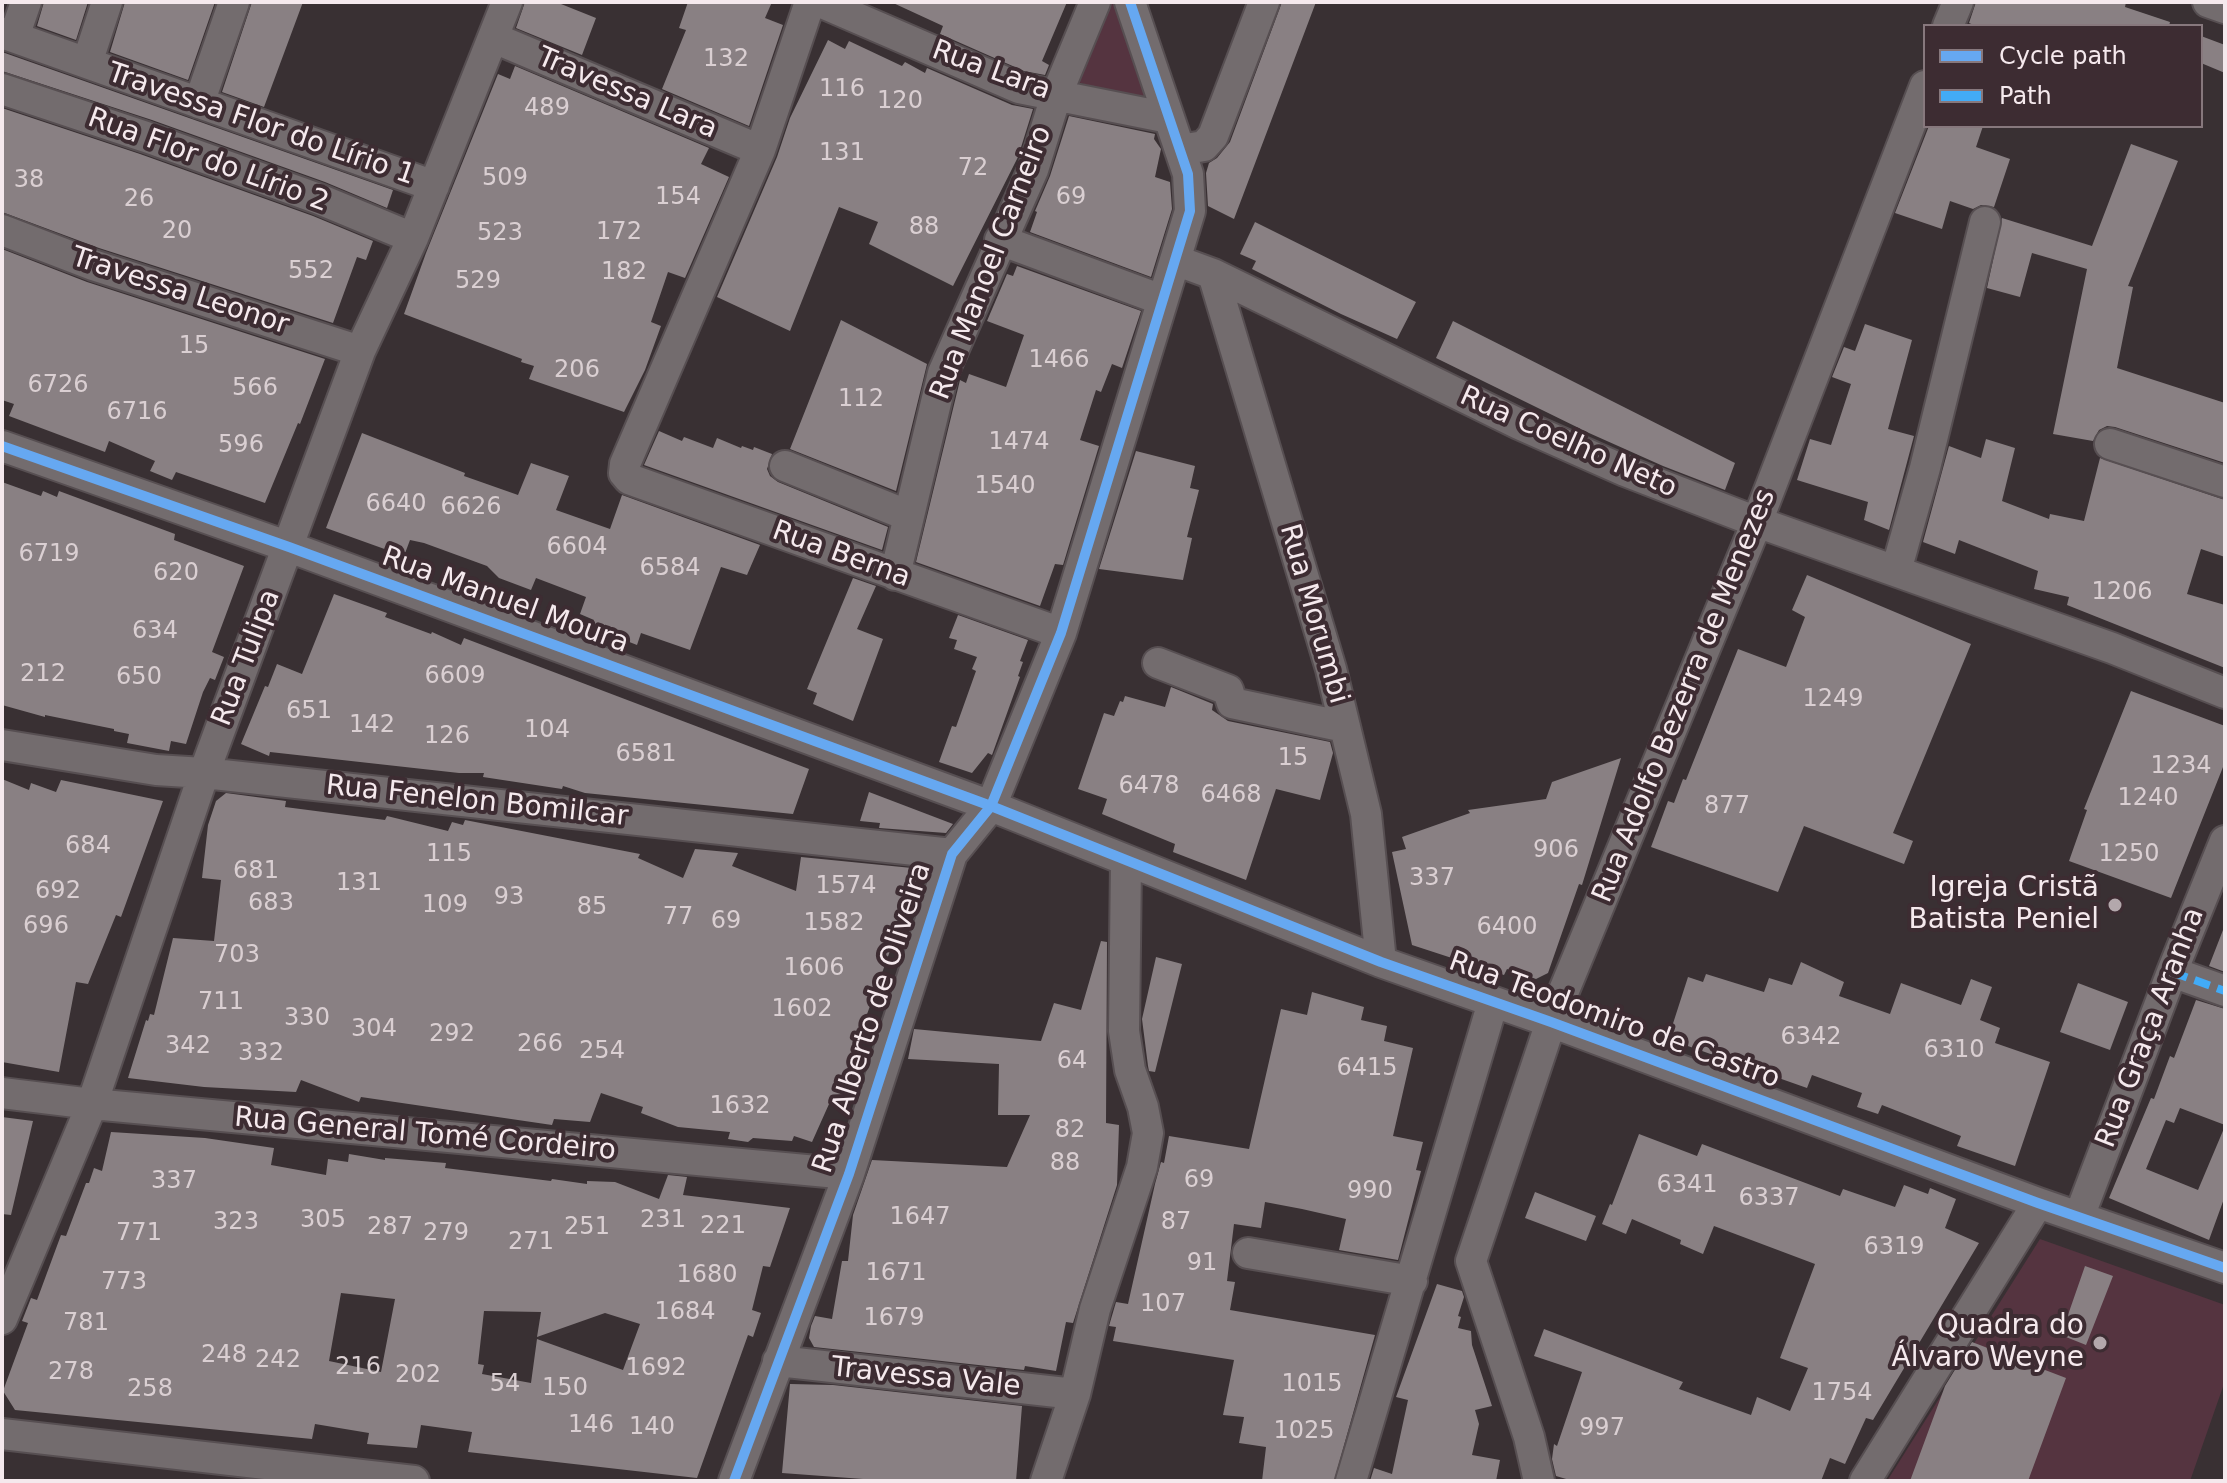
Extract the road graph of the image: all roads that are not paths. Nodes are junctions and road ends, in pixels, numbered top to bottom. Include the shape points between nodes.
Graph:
1 (26, 2) edge
2 (107, 2) edge
3 (234, 2) edge
4 (507, 2) edge
5 (810, 2) edge
6 (820, 2) edge
7 (1095, 2) edge
8 (1130, 2) edge
9 (1264, 2) edge
10 (1958, 2) edge
11 (2208, 2) edge
12 (2225, 8) edge
13 (1949, 24) edge
14 (8, 35) edge
15 (494, 38) junction
16 (87, 63) junction
17 (2, 89) edge
18 (1923, 91) edge
19 (1056, 96) junction
20 (199, 103) junction
21 (1169, 118) junction
22 (760, 150) junction
23 (1180, 150) junction
24 (434, 186) junction
25 (1985, 222) dead end
26 (2, 230) edge
27 (413, 238) junction
28 (1000, 240) junction
29 (1175, 260) junction
30 (1213, 274) junction
31 (1162, 300) junction
32 (360, 351) junction
33 (2110, 444) dead end
34 (2, 446) edge
35 (785, 466) dead end
36 (2225, 482) edge
37 (909, 516) junction
38 (1757, 522) junction
39 (289, 547) junction
40 (1896, 571) junction
41 (895, 575) junction
42 (1061, 633) junction
43 (1158, 663) dead end
44 (2225, 693) edge
45 (1345, 727) junction
46 (2, 745) edge
47 (204, 773) junction
48 (991, 806) junction
49 (2225, 841) edge
50 (952, 854) junction
51 (1126, 862) junction
52 (1381, 962) junction
53 (2172, 972) junction
54 (2225, 991) edge
55 (1493, 1002) junction
56 (1551, 1022) junction
57 (2, 1093) edge
58 (92, 1104) junction
59 (849, 1174) junction
60 (2038, 1203) junction
61 (2079, 1217) junction
62 (1422, 1248) junction
63 (1248, 1253) dead end
64 (1471, 1261) junction
65 (2225, 1268) edge
66 (1412, 1281) junction
67 (2, 1319) edge
68 (778, 1361) junction
69 (1075, 1394) junction
70 (2, 1434) edge
71 (1529, 1437) junction
72 (414, 1481) edge
73 (734, 1481) edge
74 (1046, 1481) edge
75 (1351, 1481) edge
76 (1520, 1481) edge
77 (1539, 1481) edge
78 (1865, 1481) edge

1 - 14 street
2 - 16 street, Travessa Flor do Lírio 1
3 - 20 street
4 - 15 street, Rua Tulipa
5 - 22 street
6 - 19 street, Rua Lara via 1019,88
7 - 19 street, Rua Manoel Carneiro
8 - 21 street
9 - 23 street via 1213,136 1204,146
10 - 13 street
11 - 12 street
14 - 16 street, Travessa Flor do Lírio 1
15 - 22 street, Travessa Lara
15 - 24 street, Rua Tulipa
16 - 20 street, Travessa Flor do Lírio 1
17 - 27 street, Rua Flor do Lírio 2 via 290,188
18 - 38 street, Rua Adolfo Bezerra de Menezes
19 - 21 street, Rua Lara
19 - 28 street, Rua Manoel Carneiro via 1033,170
20 - 24 street, Travessa Flor do Lírio 1
21 - 23 street
22 - 41 street, Rua Berna via 624,473
23 - 29 street via 1188,174 1190,211
24 - 27 street, Rua Tulipa
25 - 40 street
26 - 32 street, Travessa Leonor via 93,265
27 - 32 street, Rua Tulipa
28 - 31 street
28 - 37 street, Rua Manoel Carneiro via 943,373
29 - 30 street, Rua Coelho Neto
29 - 31 street, Rua Alberto de Oliveira
30 - 38 street, Rua Coelho Neto via 1519,424
30 - 45 street, Rua Morumbi
31 - 42 street, Rua Alberto de Oliveira
32 - 39 street, Rua Tulipa
33 - 36 street
34 - 39 street, Rua Manuel Moura
35 - 37 street
37 - 41 street, Rua Manoel Carneiro
38 - 40 street, Rua Coelho Neto
38 - 56 street, Rua Adolfo Bezerra de Menezes
39 - 47 street, Rua Tulipa
39 - 48 street, Rua Manuel Moura
40 - 44 street, Rua Coelho Neto
41 - 42 street, Rua Berna
42 - 48 street, Rua Alberto de Oliveira
43 - 45 street via 1228,690 1232,703
45 - 52 street, Rua Morumbi via 1366,814
46 - 47 street, Rua Fenelon Bomilcar
47 - 50 street, Rua Fenelon Bomilcar
47 - 58 street, Rua Tulipa
48 - 50 street, Rua Alberto de Oliveira
48 - 51 street, Rua Teodomiro de Castro
49 - 53 street, Rua Graça Aranha
50 - 59 street, Rua Alberto de Oliveira
51 - 52 street, Rua Teodomiro de Castro
51 - 69 street via 1124,1031 1148,1133
52 - 55 street, Rua Teodomiro de Castro
53 - 54 street
53 - 61 street, Rua Graça Aranha
55 - 56 street, Rua Teodomiro de Castro
55 - 62 street
56 - 60 street, Rua Teodomiro de Castro
56 - 64 street, Rua Adolfo Bezerra de Menezes
57 - 58 street, Rua General Tomé Cordeiro
58 - 59 street, Rua General Tomé Cordeiro
58 - 67 street, Rua Tulipa
59 - 68 street, Rua Alberto de Oliveira
60 - 61 street, Rua Teodomiro de Castro
60 - 78 street
61 - 65 street, Rua Teodomiro de Castro
62 - 64 street
62 - 66 street
63 - 66 street
64 - 71 street
66 - 75 street
68 - 69 street, Travessa Vale
68 - 73 street, Rua Alberto de Oliveira
69 - 74 street
70 - 72 street
71 - 76 street
71 - 77 street

